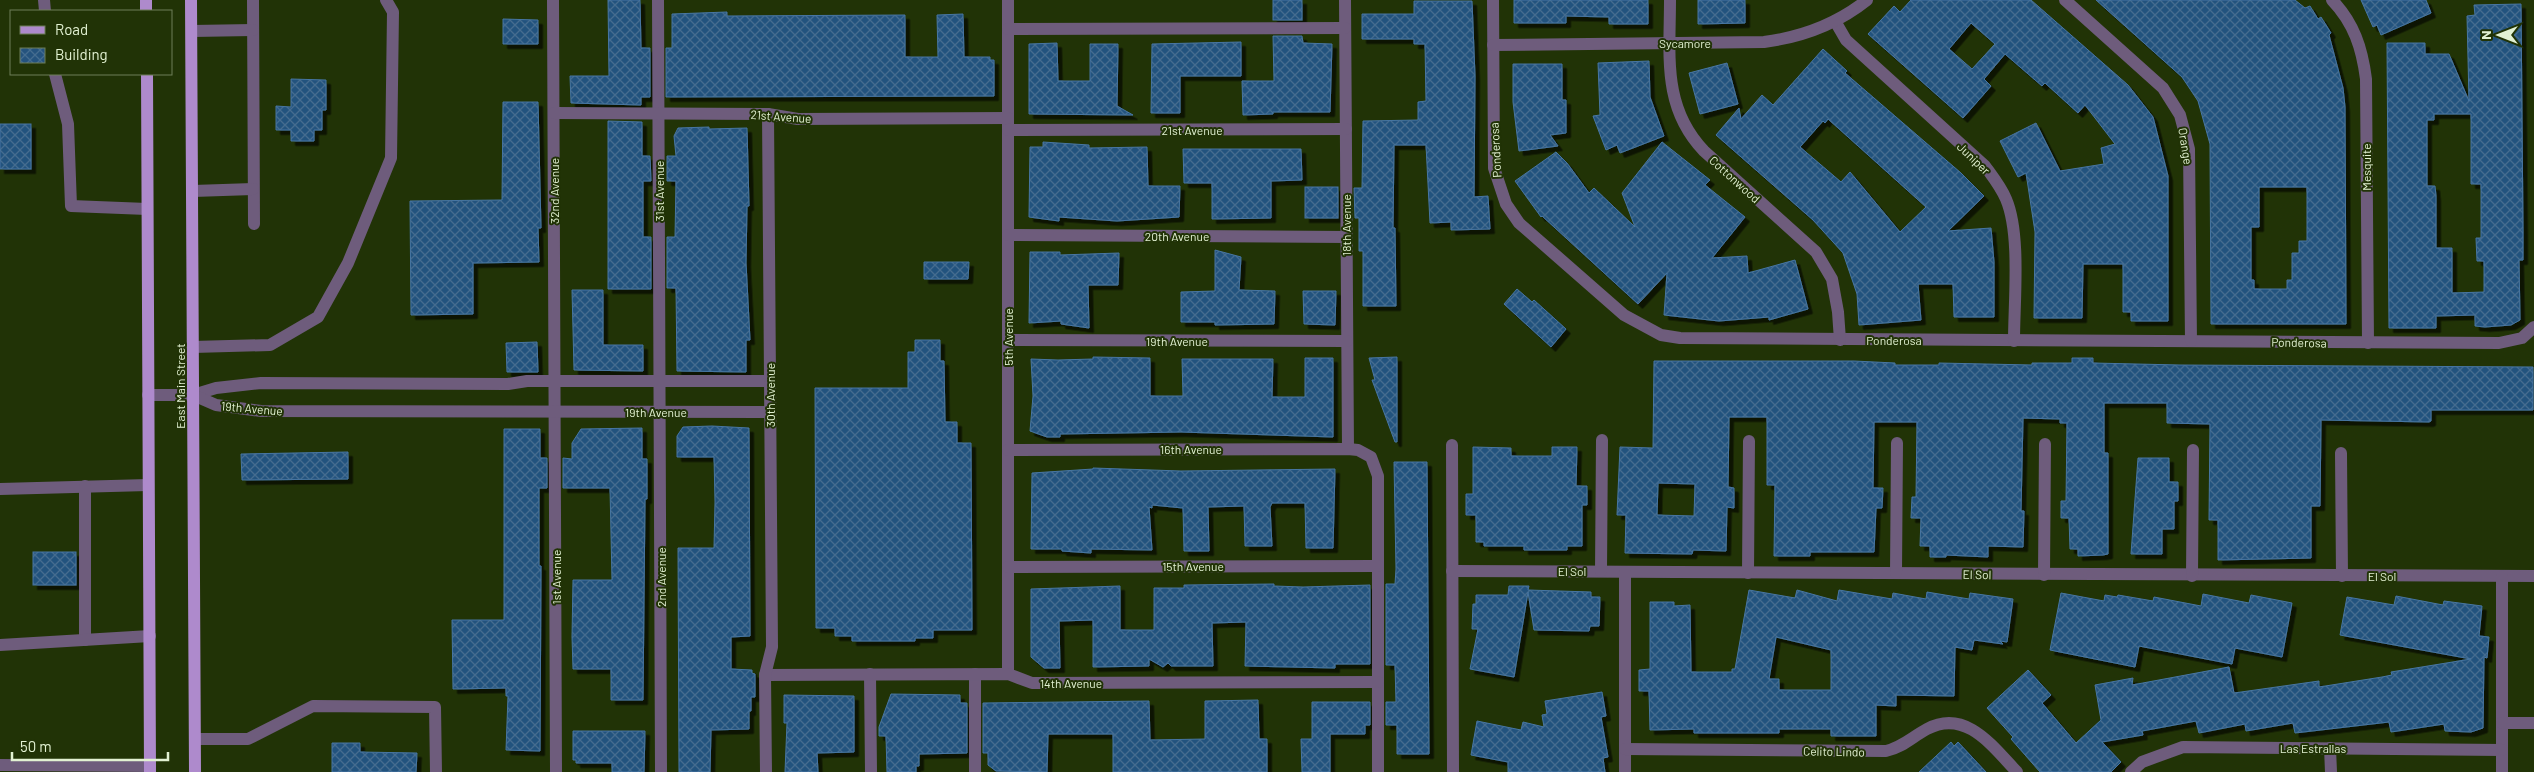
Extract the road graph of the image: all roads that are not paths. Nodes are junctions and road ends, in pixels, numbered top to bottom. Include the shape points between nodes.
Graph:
1 (192, 0) edge
2 (253, 0) edge
3 (386, 0) edge
4 (554, 0) edge
5 (658, 0) edge
6 (1008, 0) edge
7 (1345, 0) edge
8 (1493, 0) edge
9 (1670, 0) edge
10 (1867, 0) edge
11 (2065, 0) edge
12 (2332, 0) edge
13 (1835, 21) junction
14 (1345, 28) junction
15 (1008, 29) junction
16 (253, 30) junction
17 (192, 31) junction
18 (1670, 43) junction
19 (1493, 45) junction
20 (55, 75) edge
21 (147, 75) edge
22 (554, 113) junction
23 (659, 113) junction
24 (768, 114) junction
25 (1008, 124) junction
26 (1346, 130) junction
27 (253, 189) junction
28 (193, 191) junction
29 (147, 209) junction
30 (254, 224) dead end
31 (1008, 235) junction
32 (1346, 237) junction
33 (2534, 327) edge
34 (1008, 340) junction
35 (1840, 340) junction
36 (1347, 341) junction
37 (2014, 341) junction
38 (2191, 341) junction
39 (2368, 343) junction
40 (193, 347) junction
41 (660, 381) junction
42 (555, 382) junction
43 (770, 382) junction
44 (193, 395) junction
45 (148, 396) junction
46 (555, 412) junction
47 (660, 412) junction
48 (770, 412) junction
49 (1602, 440) dead end
50 (1749, 441) dead end
51 (1897, 444) dead end
52 (2045, 444) dead end
53 (1452, 445) dead end
54 (1348, 449) junction
55 (1008, 450) junction
56 (2193, 450) dead end
57 (2341, 452) dead end
58 (148, 484) junction
59 (86, 486) junction
60 (0, 489) edge
61 (1378, 566) junction
62 (1008, 567) junction
63 (1452, 571) junction
64 (1601, 571) junction
65 (1625, 572) junction
66 (1748, 573) junction
67 (1896, 573) junction
68 (2044, 575) junction
69 (2192, 576) junction
70 (2342, 576) junction
71 (2502, 576) junction
72 (2534, 576) edge
73 (150, 636) junction
74 (85, 640) junction
75 (0, 645) edge
76 (870, 674) junction
77 (975, 674) junction
78 (1008, 674) junction
79 (765, 675) junction
80 (1378, 682) junction
81 (2502, 723) junction
82 (2534, 723) edge
83 (195, 739) junction
84 (2330, 748) junction
85 (1625, 749) junction
86 (2502, 750) junction
87 (0, 765) edge
88 (150, 769) edge
89 (195, 772) edge
90 (436, 772) edge
91 (556, 772) edge
92 (661, 772) edge
93 (766, 772) edge
94 (871, 772) edge
95 (976, 772) edge
96 (1378, 772) edge
97 (1453, 772) edge
98 (1625, 772) edge
99 (2017, 772) edge
100 (2131, 772) edge
101 (2331, 772) edge
102 (2502, 772) edge

1 - 17 main road, East Main Street
2 - 16 lane
3 - 40 lane via 393,12 391,158 348,263 318,317 270,345
4 - 22 lane, 32nd Avenue
5 - 23 lane, 31st Avenue
6 - 15 lane, 5th Avenue
7 - 14 lane, 18th Avenue
8 - 19 lane, Ponderosa
9 - 18 lane, Cottonwood
10 - 13 lane, Sycamore
11 - 38 lane, Orange via 2163,88 2180,115 2189,149
12 - 39 lane, Mesquite via 2343,12 2360,44 2366,78
13 - 18 lane, Sycamore via 1796,36 1764,42
13 - 37 lane, Juniper via 1846,40 1985,166 1996,181 2006,199 2014,234
14 - 15 lane
14 - 26 lane, 18th Avenue
15 - 25 lane, 5th Avenue
16 - 17 lane
16 - 27 lane
17 - 28 main road, East Main Street
18 - 19 lane, Sycamore
18 - 35 lane, Cottonwood via 1671,86 1686,129 1704,151 1816,252 1832,279
19 - 35 lane, Ponderosa via 1494,168 1506,204 1519,224 1624,315 1661,335 1680,338
20 - 29 lane via 68,124 70,206
21 - 29 main road
22 - 23 lane, 21st Avenue
22 - 42 lane, 32nd Avenue
23 - 24 lane, 21st Avenue
23 - 41 lane, 31st Avenue
24 - 25 lane, 21st Avenue via 798,119
24 - 43 lane, 30th Avenue
25 - 26 lane, 21st Avenue
25 - 31 lane, 5th Avenue
26 - 32 lane, 18th Avenue
27 - 28 lane
27 - 30 lane
28 - 40 main road, East Main Street
29 - 45 main road
31 - 32 lane, 20th Avenue
31 - 34 lane, 5th Avenue
32 - 36 lane, 18th Avenue
33 - 39 lane, Ponderosa via 2522,338 2499,343
34 - 36 lane, 19th Avenue
34 - 55 lane, 5th Avenue
35 - 37 lane, Ponderosa
36 - 54 lane, 18th Avenue
37 - 38 lane, Ponderosa
38 - 39 lane, Ponderosa
40 - 44 main road, East Main Street
41 - 42 lane, 19th Avenue
41 - 43 lane, 19th Avenue
41 - 47 lane, 2nd Avenue
42 - 44 lane, 19th Avenue via 261,383 216,388
42 - 46 lane, 1st Avenue
43 - 48 lane, 30th Avenue
44 - 45 lane
44 - 46 lane, 19th Avenue via 216,405 261,411
44 - 83 main road, East Main Street
45 - 58 main road
46 - 47 lane, 19th Avenue
46 - 91 lane, 1st Avenue
47 - 48 lane, 19th Avenue
47 - 92 lane, 2nd Avenue
48 - 79 lane, 30th Avenue via 772,647
49 - 64 lane
50 - 66 lane
51 - 67 lane
52 - 68 lane
53 - 63 lane
54 - 55 lane, 16th Avenue
54 - 61 lane, 16th Avenue via 1371,457 1378,476
55 - 62 lane, 5th Avenue
56 - 69 lane
57 - 70 lane
58 - 59 lane
58 - 73 main road
59 - 60 lane
59 - 74 lane
61 - 62 lane, 15th Avenue
61 - 80 lane
62 - 78 lane, 5th Avenue
63 - 64 lane, El Sol
63 - 97 lane
64 - 65 lane, El Sol
65 - 66 lane, El Sol
65 - 85 lane
66 - 67 lane, El Sol
67 - 68 lane, El Sol
68 - 69 lane, El Sol
69 - 70 lane, El Sol
70 - 71 lane, El Sol
71 - 72 lane, El Sol
71 - 81 lane
73 - 74 lane
73 - 88 main road
74 - 75 lane
76 - 77 lane, 14th Avenue
76 - 79 lane, 14th Avenue
76 - 94 lane
77 - 78 lane, 14th Avenue
77 - 95 lane
78 - 80 lane, 14th Avenue via 1032,683
79 - 93 lane, 30th Avenue
80 - 96 lane
81 - 82 lane
81 - 86 lane
83 - 89 main road, East Main Street
83 - 90 lane via 248,739 314,706 435,707
84 - 86 lane, Las Estrallas
84 - 100 lane, Las Estrallas via 2183,747 2142,762
84 - 101 lane
85 - 98 lane
85 - 99 lane, Celito Lindo via 1886,751 1899,748 1936,725 1960,724 1981,734
86 - 102 lane
87 - 88 lane

